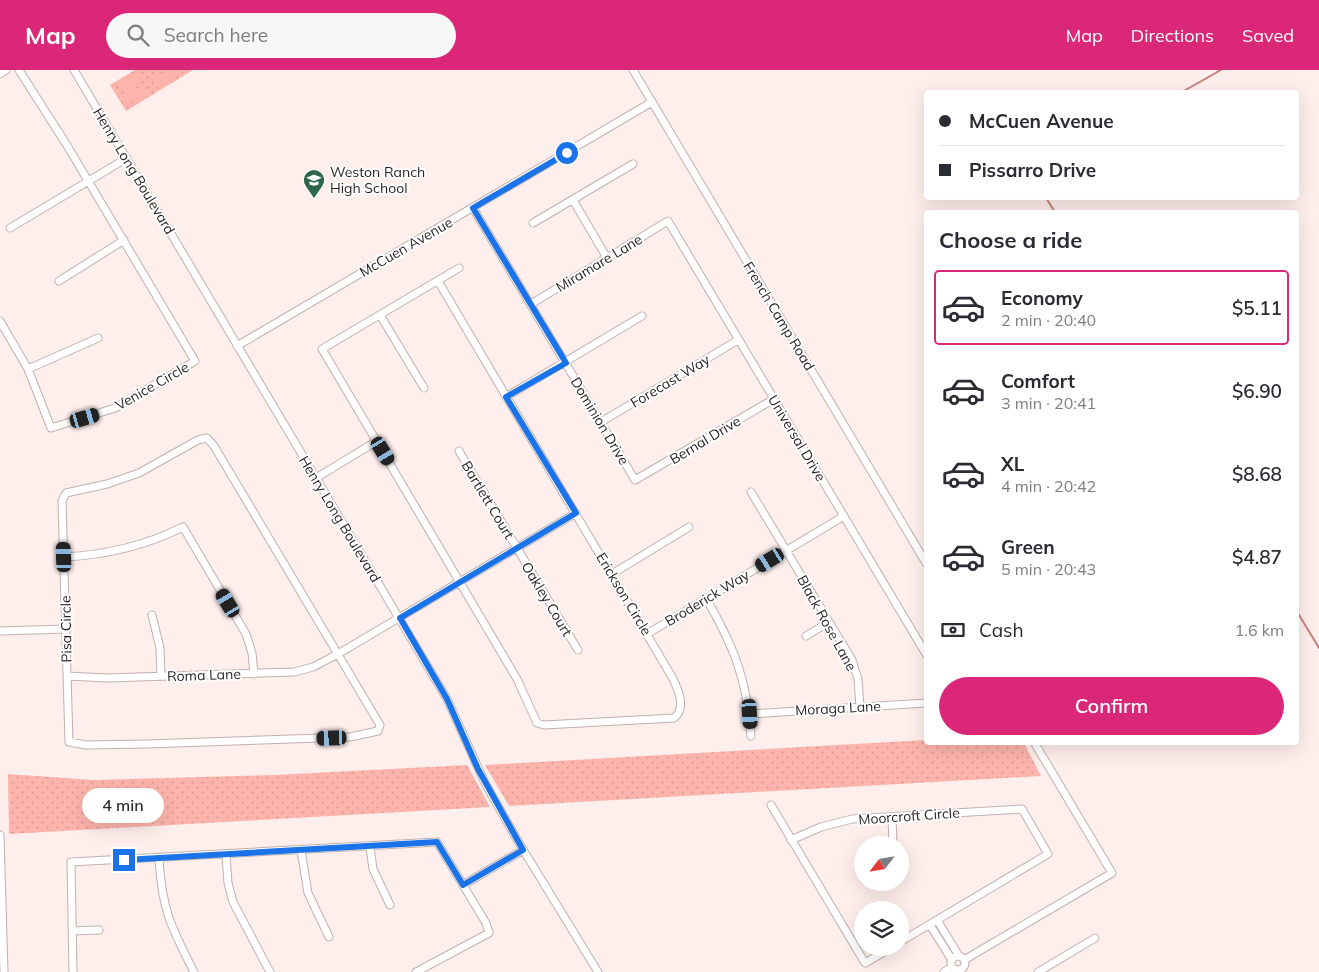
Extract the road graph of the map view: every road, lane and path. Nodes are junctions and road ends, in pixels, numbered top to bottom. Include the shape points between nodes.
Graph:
1 (6, 70) edge
2 (19, 70) edge
3 (74, 70) edge
4 (633, 70) edge
5 (0, 74) edge
6 (652, 102) junction
7 (127, 158) junction
8 (633, 164) dead end
9 (88, 181) junction
10 (573, 200) junction
11 (473, 208) junction
12 (668, 221) joint
13 (533, 224) dead end
14 (10, 228) dead end
15 (124, 240) junction
16 (607, 258) junction
17 (459, 268) dead end
18 (58, 281) dead end
19 (438, 281) junction
20 (531, 304) junction
21 (380, 315) junction
22 (642, 316) dead end
23 (0, 322) edge
24 (98, 338) dead end
25 (738, 340) junction
26 (238, 346) junction
27 (566, 363) junction
28 (28, 369) junction
29 (424, 388) dead end
30 (506, 397) junction
31 (774, 399) junction
32 (601, 422) junction
33 (377, 441) junction
34 (460, 451) dead end
35 (316, 478) junction
36 (635, 480) joint
37 (751, 492) dead end
38 (576, 513) junction
39 (844, 516) junction
40 (689, 527) dead end
41 (517, 548) junction
42 (786, 551) junction
43 (64, 557) junction
44 (924, 560) edge
45 (612, 574) junction
46 (459, 582) junction
47 (706, 598) junction
48 (152, 615) dead end
49 (400, 618) junction
50 (829, 622) junction
51 (66, 629) junction
52 (0, 631) edge
53 (647, 634) junction
54 (806, 636) dead end
55 (578, 650) dead end
56 (924, 651) edge
57 (338, 654) junction
58 (254, 674) junction
59 (67, 676) junction
60 (161, 676) junction
61 (924, 703) edge
62 (860, 706) junction
63 (750, 714) junction
64 (752, 736) dead end
65 (1036, 745) edge
66 (770, 805) dead end
67 (892, 817) junction
68 (0, 835) edge
69 (893, 836) edge
70 (791, 840) junction
71 (370, 846) junction
72 (523, 850) junction
73 (301, 851) junction
74 (226, 855) junction
75 (159, 859) junction
76 (463, 885) junction
77 (390, 905) dead end
78 (937, 920) junction
79 (930, 924) junction
80 (99, 930) dead end
81 (72, 931) junction
82 (328, 937) dead end
83 (909, 937) edge
84 (1095, 938) dead end
85 (854, 945) edge
86 (861, 956) edge
87 (877, 956) edge
88 (1052, 964) junction
89 (959, 966) edge
90 (4, 972) edge
91 (73, 972) edge
92 (194, 972) edge
93 (270, 972) edge
94 (416, 972) edge
95 (598, 972) edge
96 (944, 972) edge
97 (1038, 972) edge
98 (1057, 972) edge

1 - 5 street
2 - 9 street, Venice Circle
3 - 7 street, Henry Long Boulevard
4 - 6 street, French Camp Road
6 - 11 street, McCuen Avenue
6 - 44 street, French Camp Road
7 - 9 street
7 - 26 street, Henry Long Boulevard
8 - 10 street
9 - 14 street
9 - 15 street, Venice Circle
10 - 13 street
10 - 16 street
11 - 20 street, Dominion Drive
11 - 26 street, McCuen Avenue
12 - 16 street, Miramare Lane
12 - 25 street, Universal Drive
15 - 18 street
15 - 28 street, Venice Circle via 195,361 115,408 51,428
16 - 20 street, Miramare Lane
17 - 19 street
19 - 21 street, Erickson Circle
19 - 30 street, Erickson Circle
20 - 27 street, Dominion Drive
21 - 29 street
21 - 33 street, Erickson Circle via 322,349
22 - 27 street
23 - 28 street, Venice Circle
24 - 28 street
25 - 31 street, Universal Drive
25 - 32 street, Forecast Way
26 - 35 street, Henry Long Boulevard
27 - 30 street
27 - 32 street, Dominion Drive
30 - 38 street, Erickson Circle
31 - 36 street, Bernal Drive
31 - 39 street, Universal Drive
32 - 36 street, Dominion Drive
33 - 35 street
33 - 46 street, Erickson Circle
34 - 41 street, Bartlett Court
35 - 49 street, Henry Long Boulevard
37 - 42 street, Black Rose Lane
38 - 41 street
38 - 45 street, Erickson Circle
39 - 42 street, Broderick Way
39 - 56 street, Universal Drive
40 - 45 street
41 - 46 street
41 - 55 street, Oakley Court
42 - 47 street, Broderick Way
42 - 50 street, Black Rose Lane
43 - 51 street, Pisa Circle
43 - 57 street, Pisa Circle via 62,500 66,493 139,474 207,438
43 - 58 street via 120,550 183,527 246,634
45 - 53 street, Erickson Circle
46 - 49 street
46 - 53 street, Erickson Circle via 521,687 537,723 544,725 674,718 680,711 677,687
47 - 53 street, Broderick Way
47 - 63 street via 733,647
48 - 60 street via 160,648
49 - 57 street
49 - 72 street, Henry Long Boulevard via 447,699 478,769
50 - 54 street
50 - 62 street, Black Rose Lane via 856,670
51 - 52 street
51 - 59 street, Pisa Circle
57 - 58 street, Roma Lane via 303,670
57 - 59 street, Pisa Circle via 380,725 370,734 148,744 86,745 69,742
58 - 60 street, Roma Lane
59 - 60 street, Roma Lane
61 - 62 street, Moraga Lane
62 - 63 street, Moraga Lane
63 - 64 street
65 - 89 street via 1112,873
66 - 70 street
67 - 69 street
67 - 70 street, Moorcroft Circle via 837,822
67 - 78 street, Moorcroft Circle via 1022,809 1048,854
68 - 90 street
70 - 85 street
71 - 73 street
71 - 76 street via 437,842
71 - 77 street via 373,869
72 - 76 street
72 - 95 street, Henry Long Boulevard
73 - 74 street
73 - 82 street via 308,893
74 - 75 street
74 - 93 street via 230,893
75 - 81 street via 71,862
75 - 92 street via 166,913
76 - 94 street via 489,933
78 - 79 street, Moorcroft Circle
78 - 89 street
79 - 83 street, Moorcroft Circle
79 - 89 street
80 - 81 street
81 - 91 street
84 - 88 street
86 - 87 street via 865,963
88 - 97 street
88 - 98 street
89 - 96 street

